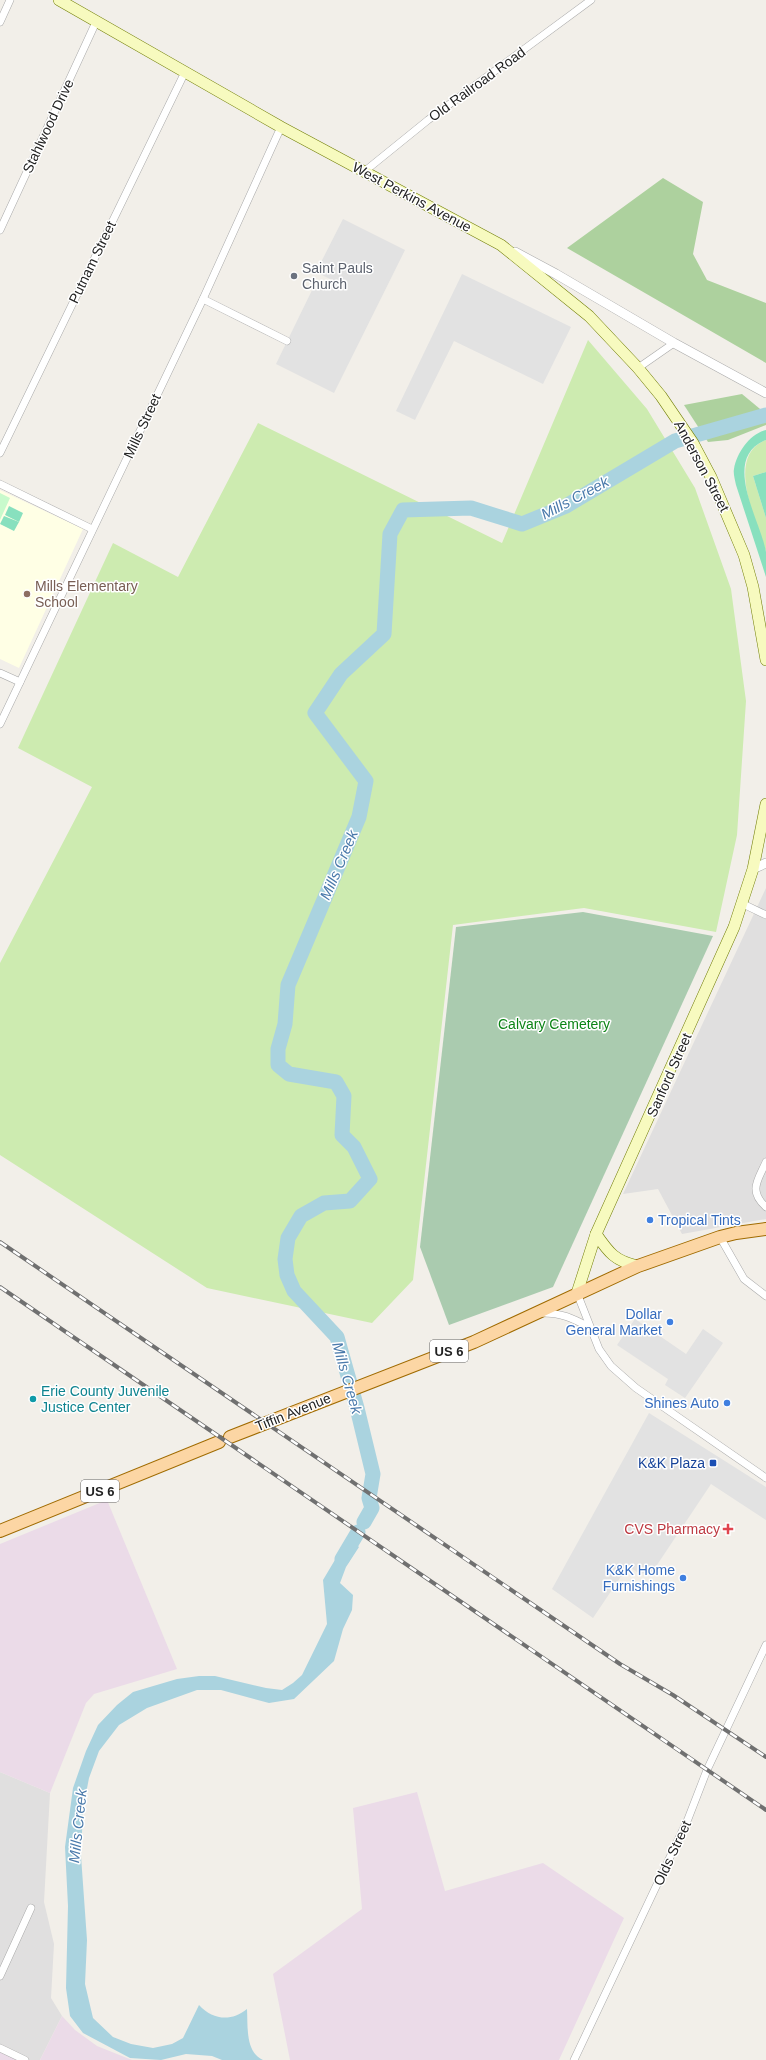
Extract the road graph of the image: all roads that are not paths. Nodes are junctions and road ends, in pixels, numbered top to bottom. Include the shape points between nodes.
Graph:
1 (10, 0) edge
2 (59, 0) edge
3 (591, 0) edge
4 (0, 22) edge
5 (96, 22) junction
6 (185, 72) junction
7 (281, 127) junction
8 (364, 171) junction
9 (0, 230) edge
10 (501, 245) junction
11 (203, 299) junction
12 (287, 341) dead end
13 (674, 343) junction
14 (638, 368) junction
15 (766, 393) edge
16 (0, 453) edge
17 (0, 484) edge
18 (92, 529) junction
19 (766, 660) edge
20 (0, 673) edge
21 (20, 682) junction
22 (0, 724) edge
23 (766, 804) edge
24 (766, 863) edge
25 (753, 869) junction
26 (743, 904) junction
27 (766, 915) edge
28 (766, 1162) edge
29 (766, 1207) edge
30 (766, 1229) edge
31 (596, 1234) junction
32 (720, 1237) junction
33 (638, 1266) junction
34 (577, 1293) junction
35 (766, 1296) edge
36 (532, 1314) junction
37 (589, 1328) junction
38 (766, 1478) edge
39 (0, 1531) edge
40 (766, 1645) edge
41 (31, 1908) dead end
42 (0, 1976) edge
43 (0, 2048) edge
44 (25, 2060) edge
45 (574, 2060) edge

1 - 4 street
2 - 5 main road, West Perkins Avenue
3 - 8 street, Old Railroad Road via 428,120
5 - 6 main road, West Perkins Avenue
5 - 9 street, Stahlwood Drive
6 - 7 main road, West Perkins Avenue
6 - 16 street, Putnam Street
7 - 8 main road, West Perkins Avenue
7 - 11 street, Mills Street
8 - 10 main road, West Perkins Avenue
10 - 13 street, West Perkins Avenue
10 - 14 main road, Anderson Street via 589,316
11 - 12 street
11 - 18 street, Mills Street
13 - 14 street
13 - 15 street, West Perkins Avenue
14 - 19 main road, Anderson Street via 684,428 722,500 744,555 756,602
17 - 18 street
18 - 21 street, Mills Street
20 - 21 street
21 - 22 street, Mills Street
23 - 25 main road
24 - 25 street
25 - 26 main road, Sanford Street
26 - 27 street
26 - 31 main road, Sanford Street via 704,997
28 - 29 street via 755,1190 757,1197
30 - 32 main road, US 6
31 - 33 main road via 616,1259
31 - 34 main road, Sanford Street
32 - 33 main road, US 6
32 - 35 street via 744,1279
33 - 34 main road, US 6
34 - 36 main road, Tiffin Avenue / US 6
34 - 37 street
36 - 37 street via 558,1313
36 - 39 main road, Tiffin Avenue / US 6 via 474,1342 338,1394
37 - 38 street via 611,1366 636,1388
40 - 45 street, Olds Street via 688,1819
41 - 42 street
43 - 44 street

